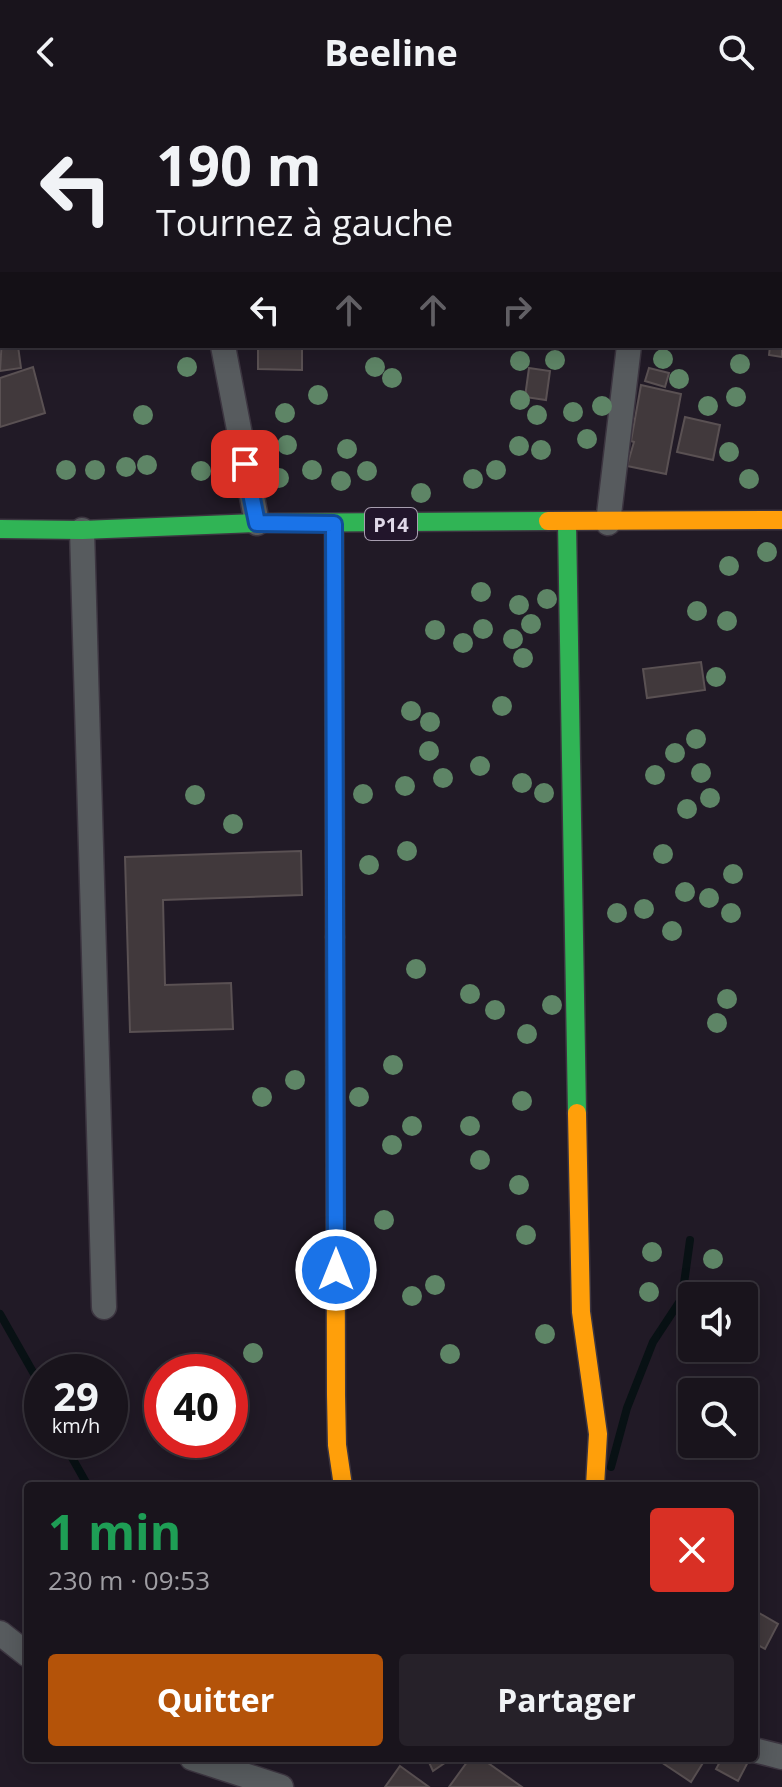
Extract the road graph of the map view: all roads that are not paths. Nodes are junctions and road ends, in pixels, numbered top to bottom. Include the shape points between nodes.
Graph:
1 (223, 348) edge
2 (629, 348) edge
3 (782, 520) edge
4 (257, 523) junction
5 (567, 523) junction
6 (608, 523) junction
7 (334, 524) junction
8 (0, 529) edge
9 (82, 530) junction
10 (104, 1307) dead end
11 (342, 1482) edge
12 (595, 1482) edge
13 (0, 1633) edge
14 (24, 1652) edge
15 (758, 1751) edge
16 (782, 1757) edge
17 (197, 1762) edge
18 (218, 1777) edge
19 (281, 1787) edge

1 - 4 street
2 - 6 street
3 - 6 street, P14
4 - 7 street, P14
4 - 9 street, P14
5 - 6 street, P14
5 - 7 street, P14
5 - 12 street via 581,1312 596,1413
7 - 11 street via 336,1395
8 - 9 street, P14
9 - 10 street
13 - 14 street
15 - 16 street
17 - 18 street
18 - 19 street

